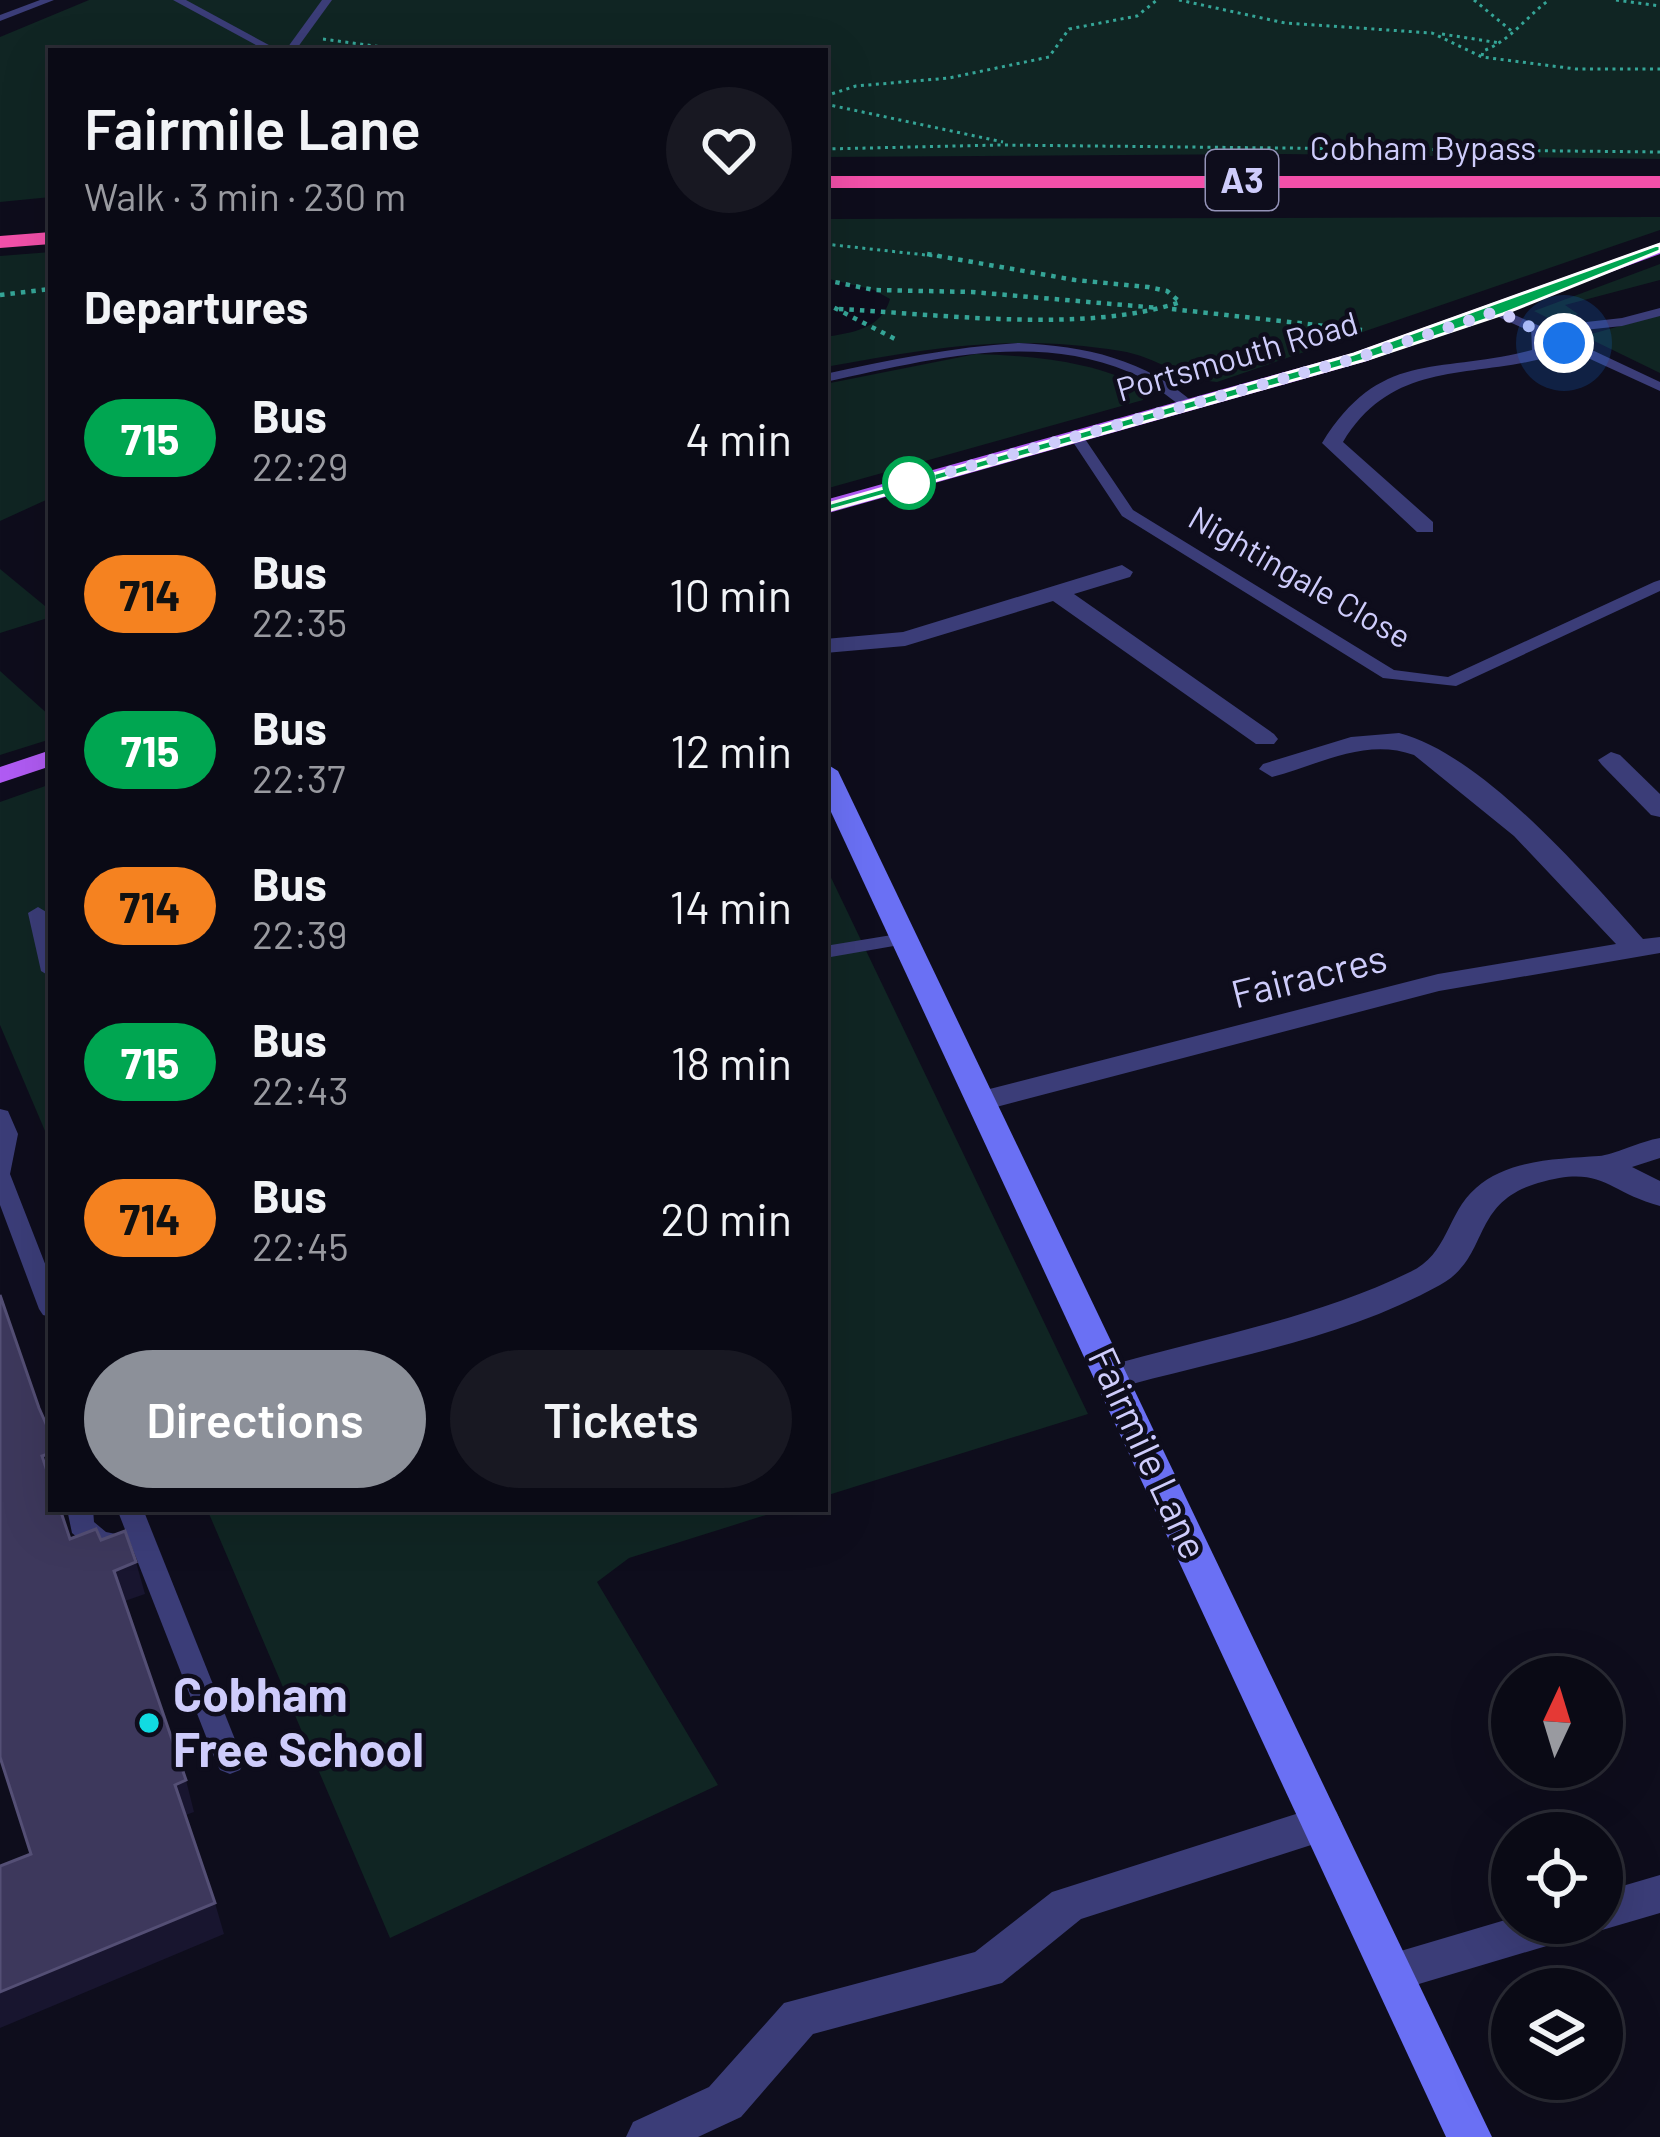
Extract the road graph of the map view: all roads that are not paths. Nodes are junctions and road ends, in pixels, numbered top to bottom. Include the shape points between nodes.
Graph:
1 (50, 0) edge
2 (178, 0) edge
3 (327, 0) edge
4 (0, 18) edge
5 (269, 48) edge
6 (292, 48) edge
7 (828, 182) edge
8 (1660, 182) edge
9 (828, 202) edge
10 (1660, 202) edge
11 (48, 238) edge
12 (0, 242) edge
13 (1660, 248) edge
14 (1497, 311) junction
15 (1660, 312) edge
16 (1538, 331) junction
17 (828, 377) edge
18 (1660, 387) edge
19 (1189, 405) junction
20 (1076, 436) junction
21 (828, 506) edge
22 (1425, 527) dead end
23 (1122, 572) dead end
24 (1660, 586) edge
25 (1057, 593) junction
26 (828, 646) edge
27 (1381, 715) dead end
28 (1265, 739) dead end
29 (1404, 741) junction
30 (48, 759) edge
31 (1611, 760) dead end
32 (1272, 769) dead end
33 (0, 776) edge
34 (828, 777) edge
35 (1660, 809) edge
36 (38, 913) dead end
37 (904, 939) junction
38 (1648, 947) edge
39 (828, 952) edge
40 (48, 958) edge
41 (982, 1101) junction
42 (0, 1116) edge
43 (1660, 1148) edge
44 (1610, 1165) junction
45 (0, 1174) edge
46 (1660, 1195) edge
47 (48, 1301) edge
48 (1114, 1377) junction
49 (80, 1512) edge
50 (131, 1512) edge
51 (142, 1541) junction
52 (230, 1762) dead end
53 (1321, 1824) junction
54 (1660, 1894) edge
55 (1623, 1905) edge
56 (1491, 1943) edge
57 (1392, 1972) junction
58 (649, 2137) edge
59 (1469, 2137) edge

1 - 4 lane
2 - 5 lane
3 - 6 lane
7 - 8 highway, Cobham Bypass / A3
9 - 10 highway, Cobham Bypass / A3
11 - 12 highway
13 - 14 main road, Portsmouth Road
14 - 16 lane
14 - 19 main road, Portsmouth Road
15 - 16 lane
16 - 18 lane
16 - 22 street via 1542,352 1403,377 1366,393 1347,412 1332,443
17 - 19 lane via 987,346 1037,345 1136,369
19 - 20 main road, Portsmouth Road
20 - 21 main road, Portsmouth Road
20 - 24 lane, Nightingale Close via 1127,513 1389,674 1450,682
23 - 25 street
25 - 26 street via 905,639
25 - 28 street
27 - 29 street
29 - 32 street via 1367,742
29 - 38 street via 1446,763
30 - 33 main road
31 - 35 street
34 - 37 street, Fairmile Lane
36 - 40 lane
37 - 39 lane
37 - 41 street, Fairmile Lane
38 - 41 street, Fairacres via 1438,983
41 - 48 street, Fairmile Lane
42 - 45 lane via 7,1134
43 - 44 street
44 - 46 street
44 - 48 street via 1526,1175 1484,1197 1460,1251 1430,1277 1316,1320
45 - 47 lane
48 - 53 street, Fairmile Lane
49 - 51 lane via 81,1526 101,1542
50 - 51 lane
51 - 52 lane
53 - 57 street, Fairmile Lane
53 - 58 street via 1067,1905 987,1969 800,2017 725,2102
54 - 55 street
56 - 57 street
57 - 59 street, Fairmile Lane

